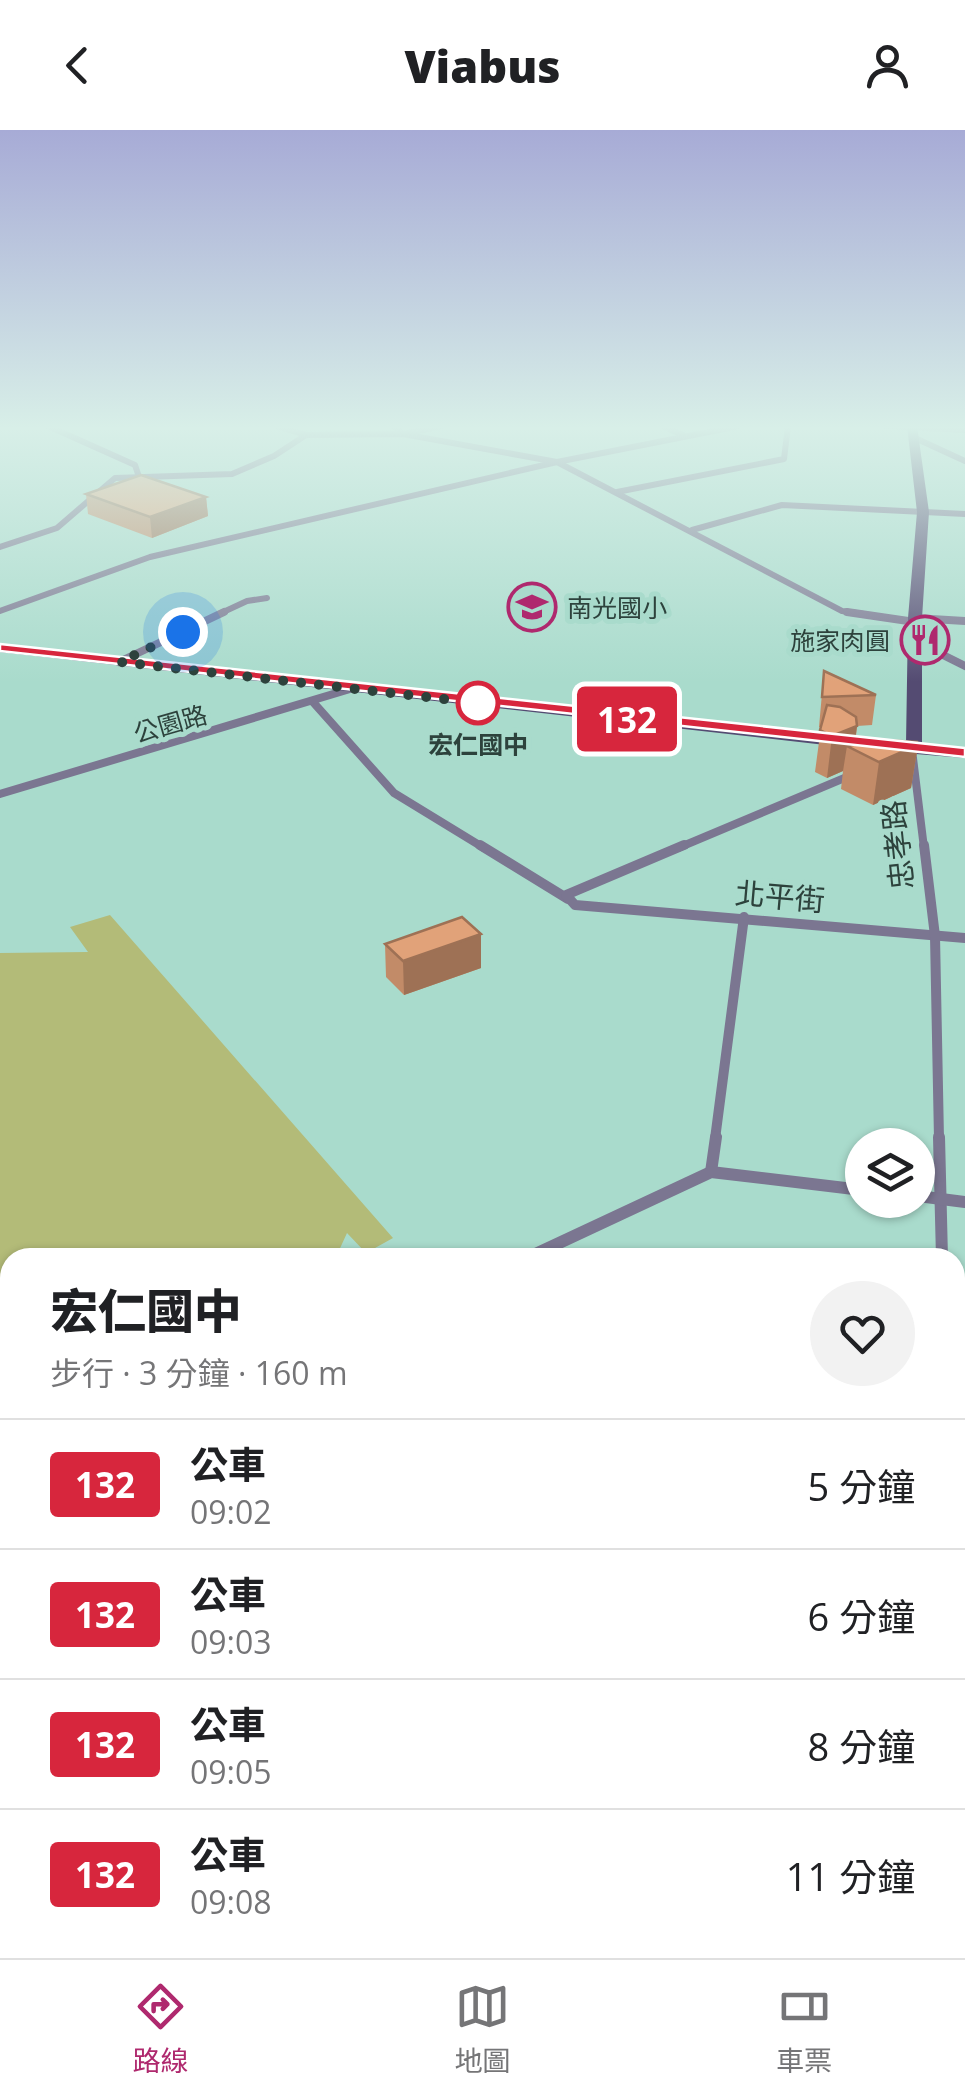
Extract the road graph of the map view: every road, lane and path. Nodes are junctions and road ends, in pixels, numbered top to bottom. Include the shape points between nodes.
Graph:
1 (76, 511) edge
2 (346, 511) edge
3 (655, 511) edge
4 (759, 511) edge
5 (908, 511) edge
6 (922, 512) junction
7 (965, 514) edge
8 (692, 530) junction
9 (0, 547) edge
10 (267, 598) dead end
11 (0, 611) edge
12 (915, 620) junction
13 (965, 621) edge
14 (915, 641) junction
15 (0, 648) edge
16 (120, 662) junction
17 (965, 666) edge
18 (350, 689) junction
19 (313, 702) junction
20 (856, 744) edge
21 (876, 746) edge
22 (914, 750) junction
23 (965, 753) edge
24 (896, 757) edge
25 (860, 772) edge
26 (0, 794) edge
27 (569, 900) junction
28 (744, 917) junction
29 (934, 936) junction
30 (965, 938) edge
31 (711, 1172) junction
32 (845, 1188) edge
33 (935, 1198) edge
34 (940, 1199) junction
35 (965, 1202) edge
36 (548, 1248) edge
37 (942, 1248) edge

1 - 9 street via 57,528
2 - 11 street via 150,557
3 - 8 street
4 - 8 street
5 - 6 street
6 - 7 street
6 - 12 main road, 忠孝路
8 - 12 street via 851,615
10 - 16 street via 247,601
12 - 13 street
12 - 14 main road, 忠孝路
14 - 17 street
14 - 22 main road, 忠孝路
15 - 16 main road
16 - 18 main road
18 - 19 street, 公園路
18 - 20 main road
19 - 26 street, 公園路
19 - 27 street via 394,794
21 - 22 main road
22 - 23 main road
22 - 24 street
22 - 29 street, 忠孝路
25 - 27 street via 570,890
27 - 28 street, 北平街
28 - 29 street, 北平街
28 - 31 street
29 - 30 street, 北平街
29 - 34 street, 忠孝路
31 - 32 street
31 - 36 street
33 - 34 street
34 - 35 street
34 - 37 street, 忠孝路

